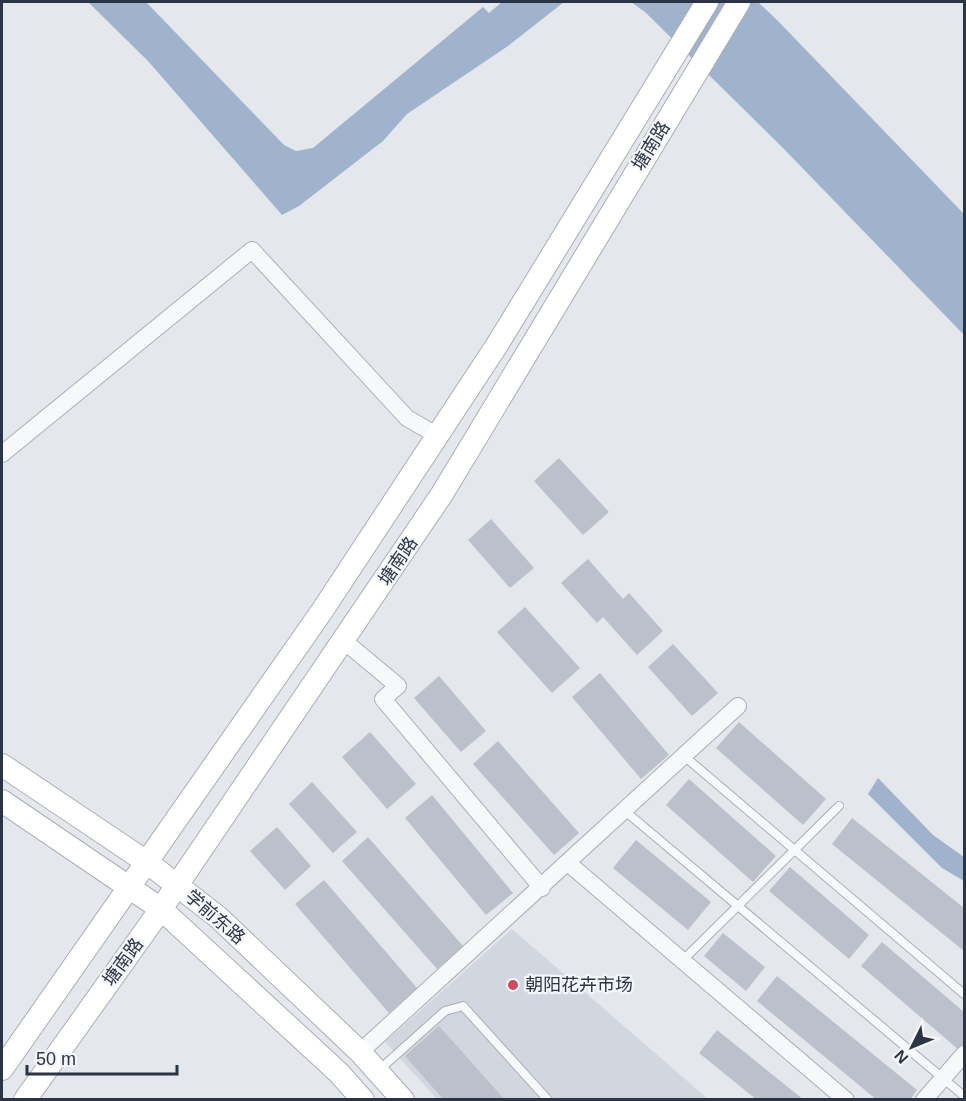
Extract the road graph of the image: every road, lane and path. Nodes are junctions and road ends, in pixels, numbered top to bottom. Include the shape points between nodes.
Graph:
1 (707, 2) edge
2 (740, 2) edge
3 (438, 436) junction
4 (2, 454) edge
5 (344, 641) junction
6 (738, 706) dead end
7 (684, 756) junction
8 (2, 765) edge
9 (2, 801) edge
10 (839, 806) dead end
11 (625, 811) junction
12 (794, 850) junction
13 (148, 863) junction
14 (568, 863) junction
15 (177, 884) junction
16 (542, 888) junction
17 (737, 905) junction
18 (161, 909) junction
19 (683, 960) junction
20 (964, 994) edge
21 (360, 1052) junction
22 (964, 1054) edge
23 (2, 1069) edge
24 (378, 1071) junction
25 (943, 1078) junction
26 (964, 1096) edge
27 (25, 1100) edge
28 (363, 1100) edge
29 (403, 1100) edge
30 (548, 1100) edge
31 (846, 1100) edge
32 (924, 1100) edge

1 - 3 main road, 塘南路
2 - 5 main road, 塘南路 via 522,365
3 - 4 street via 407,418 252,250
3 - 13 main road, 塘南路
5 - 15 main road, 塘南路
5 - 16 street via 398,686 382,699
6 - 7 street
7 - 11 street
7 - 12 lane
8 - 13 main road, 学前东路
9 - 18 main road, 学前东路
10 - 12 lane
11 - 14 street
11 - 17 lane
12 - 17 lane
12 - 20 lane
13 - 15 main road, 学前东路
13 - 23 main road, 塘南路
14 - 16 street
14 - 19 street
15 - 18 main road, 塘南路
15 - 21 main road, 学前东路 via 218,917
16 - 21 street
17 - 19 lane
17 - 25 lane
18 - 27 main road, 塘南路
18 - 28 main road, 学前东路 via 322,1057
19 - 31 street
21 - 24 main road, 学前东路
22 - 25 street
24 - 29 main road, 学前东路
24 - 30 lane via 445,1011 463,1006
25 - 26 lane
25 - 32 street

